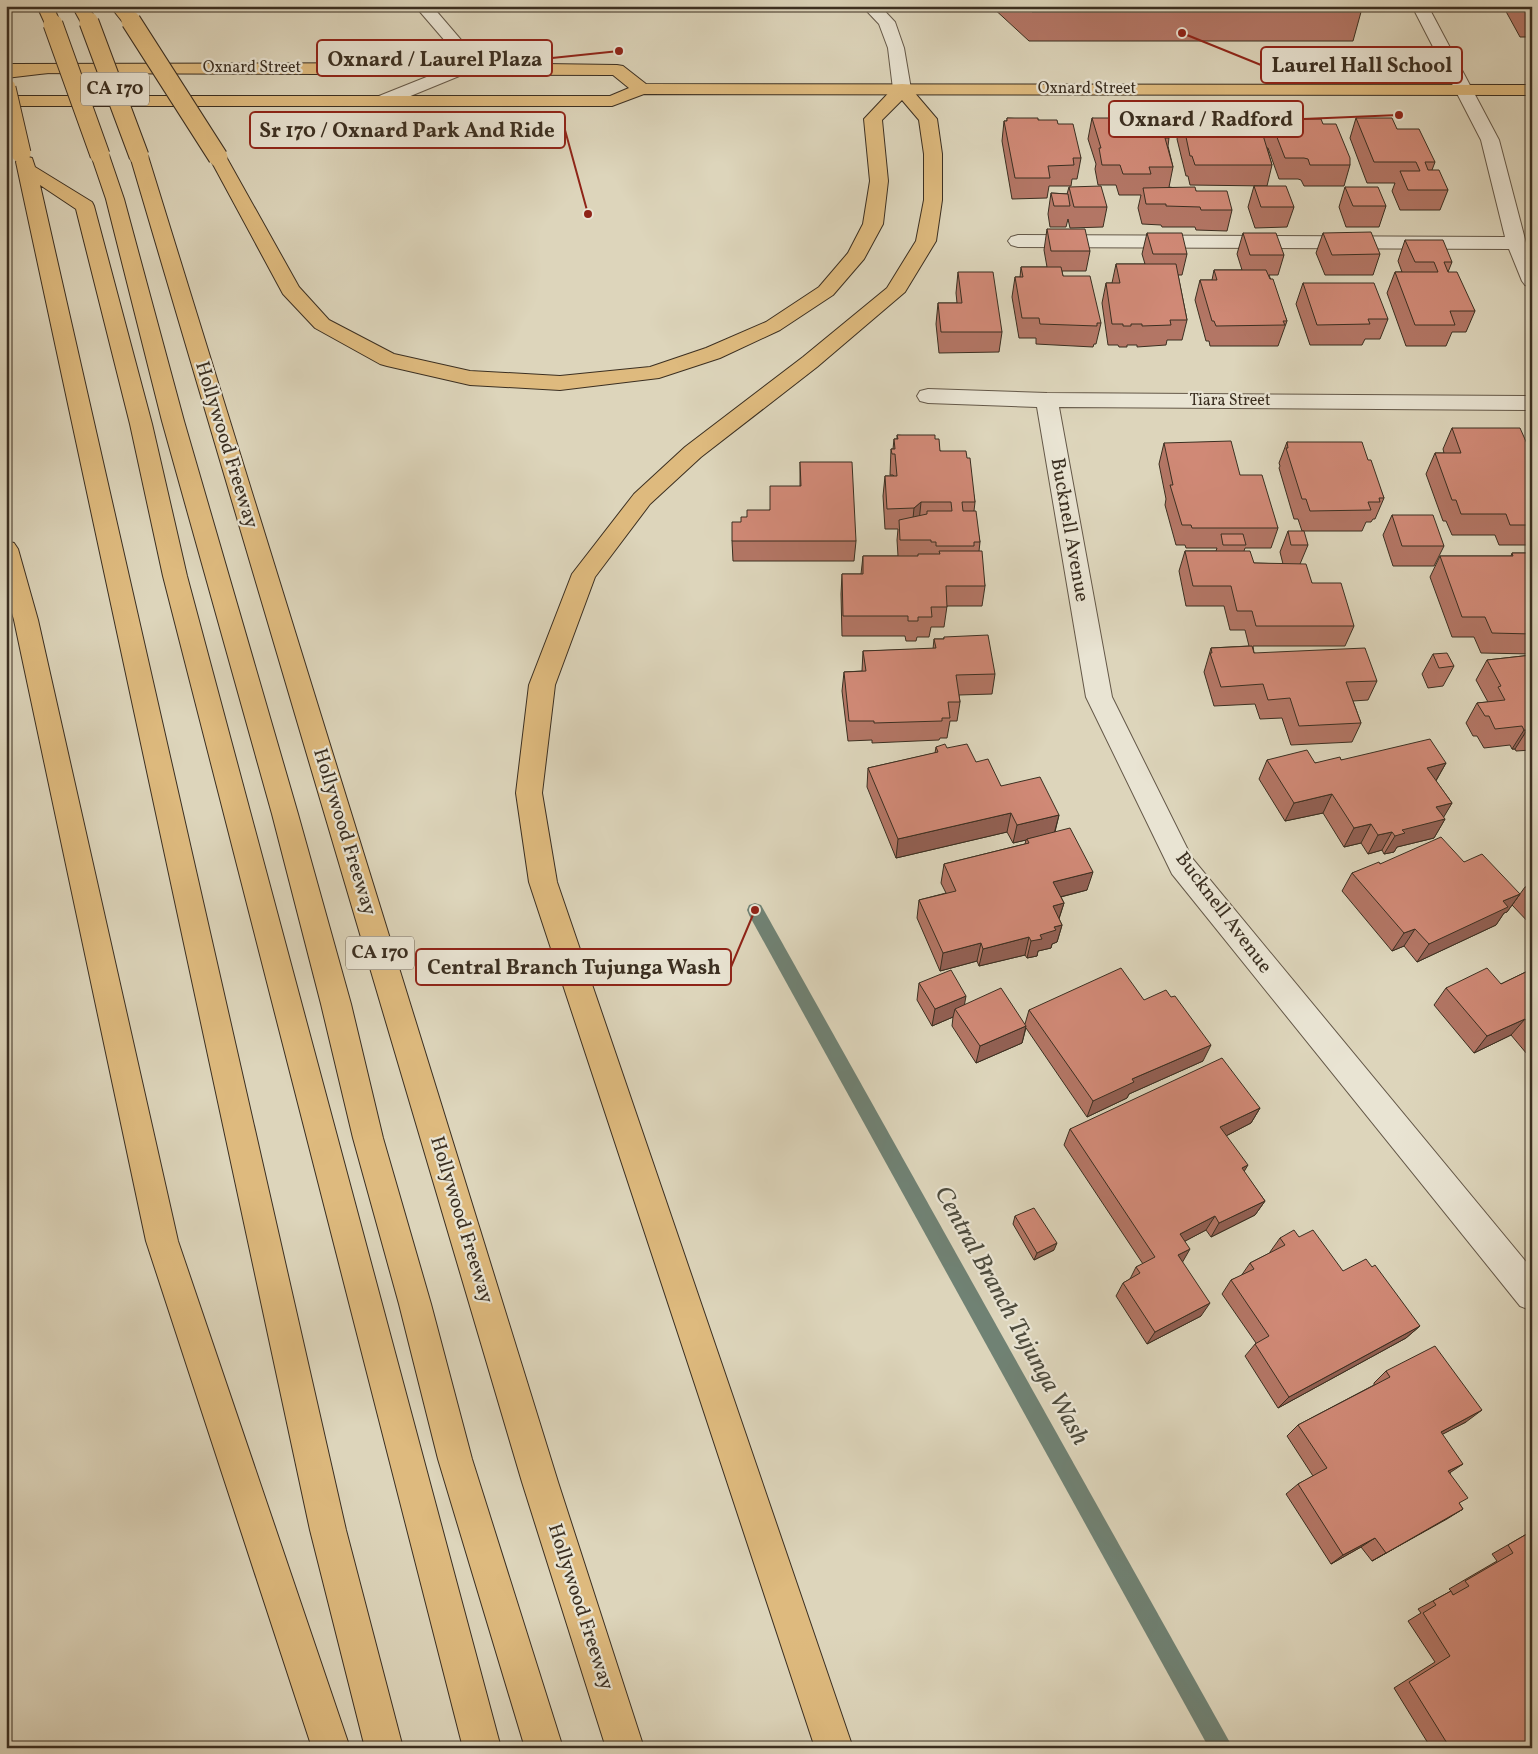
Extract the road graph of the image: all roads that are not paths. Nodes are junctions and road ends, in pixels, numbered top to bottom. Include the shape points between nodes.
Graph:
1 (45, 6) edge
2 (80, 6) edge
3 (118, 6) edge
4 (423, 6) edge
5 (870, 6) edge
6 (1420, 6) edge
7 (463, 68) junction
8 (6, 69) edge
9 (42, 69) junction
10 (6, 73) edge
11 (6, 88) edge
12 (642, 89) junction
13 (902, 89) junction
14 (1464, 89) junction
15 (1532, 90) edge
16 (385, 100) junction
17 (6, 101) edge
18 (25, 162) junction
19 (1018, 241) dead end
20 (1516, 243) junction
21 (1532, 281) edge
22 (928, 396) dead end
23 (1047, 400) junction
24 (1532, 403) edge
25 (6, 549) edge
26 (1532, 1295) edge
27 (331, 1748) edge
28 (384, 1748) edge
29 (482, 1748) edge
30 (544, 1748) edge
31 (625, 1748) edge
32 (834, 1748) edge

1 - 30 main road, bridge via 115,198 173,421 288,824 455,1459
2 - 31 main road, Hollywood Freeway / CA 170, bridge via 139,156 540,1482
3 - 13 main road, bridge via 131,21 218,157 290,290 322,324 387,359 470,378 560,383 652,372 712,353 773,326 826,291 857,256 873,224 879,180 873,119
4 - 7 street via 460,48
5 - 13 street via 887,22 896,48
6 - 14 street
7 - 9 main road, Oxnard Street
7 - 12 main road, Oxnard Street via 617,70
7 - 16 street
8 - 9 main road, Oxnard Street
9 - 10 main road
11 - 18 main road, bridge
12 - 13 main road, Oxnard Street
12 - 16 main road, Oxnard Street via 612,101
13 - 14 main road, Oxnard Street
13 - 32 main road via 928,119 934,168 926,241 895,292 693,452 642,499 584,574 542,685 529,793 543,882
14 - 15 main road, Oxnard Street
14 - 20 street via 1490,140
16 - 17 main road, Oxnard Street
18 - 28 main road via 324,1510
18 - 29 main road via 84,206 141,424 175,576
19 - 20 street
20 - 21 street
22 - 23 street, Tiara Street
23 - 24 street, Tiara Street
23 - 26 street, Bucknell Avenue via 1099,696 1182,866
25 - 27 main road via 26,620 162,1241

